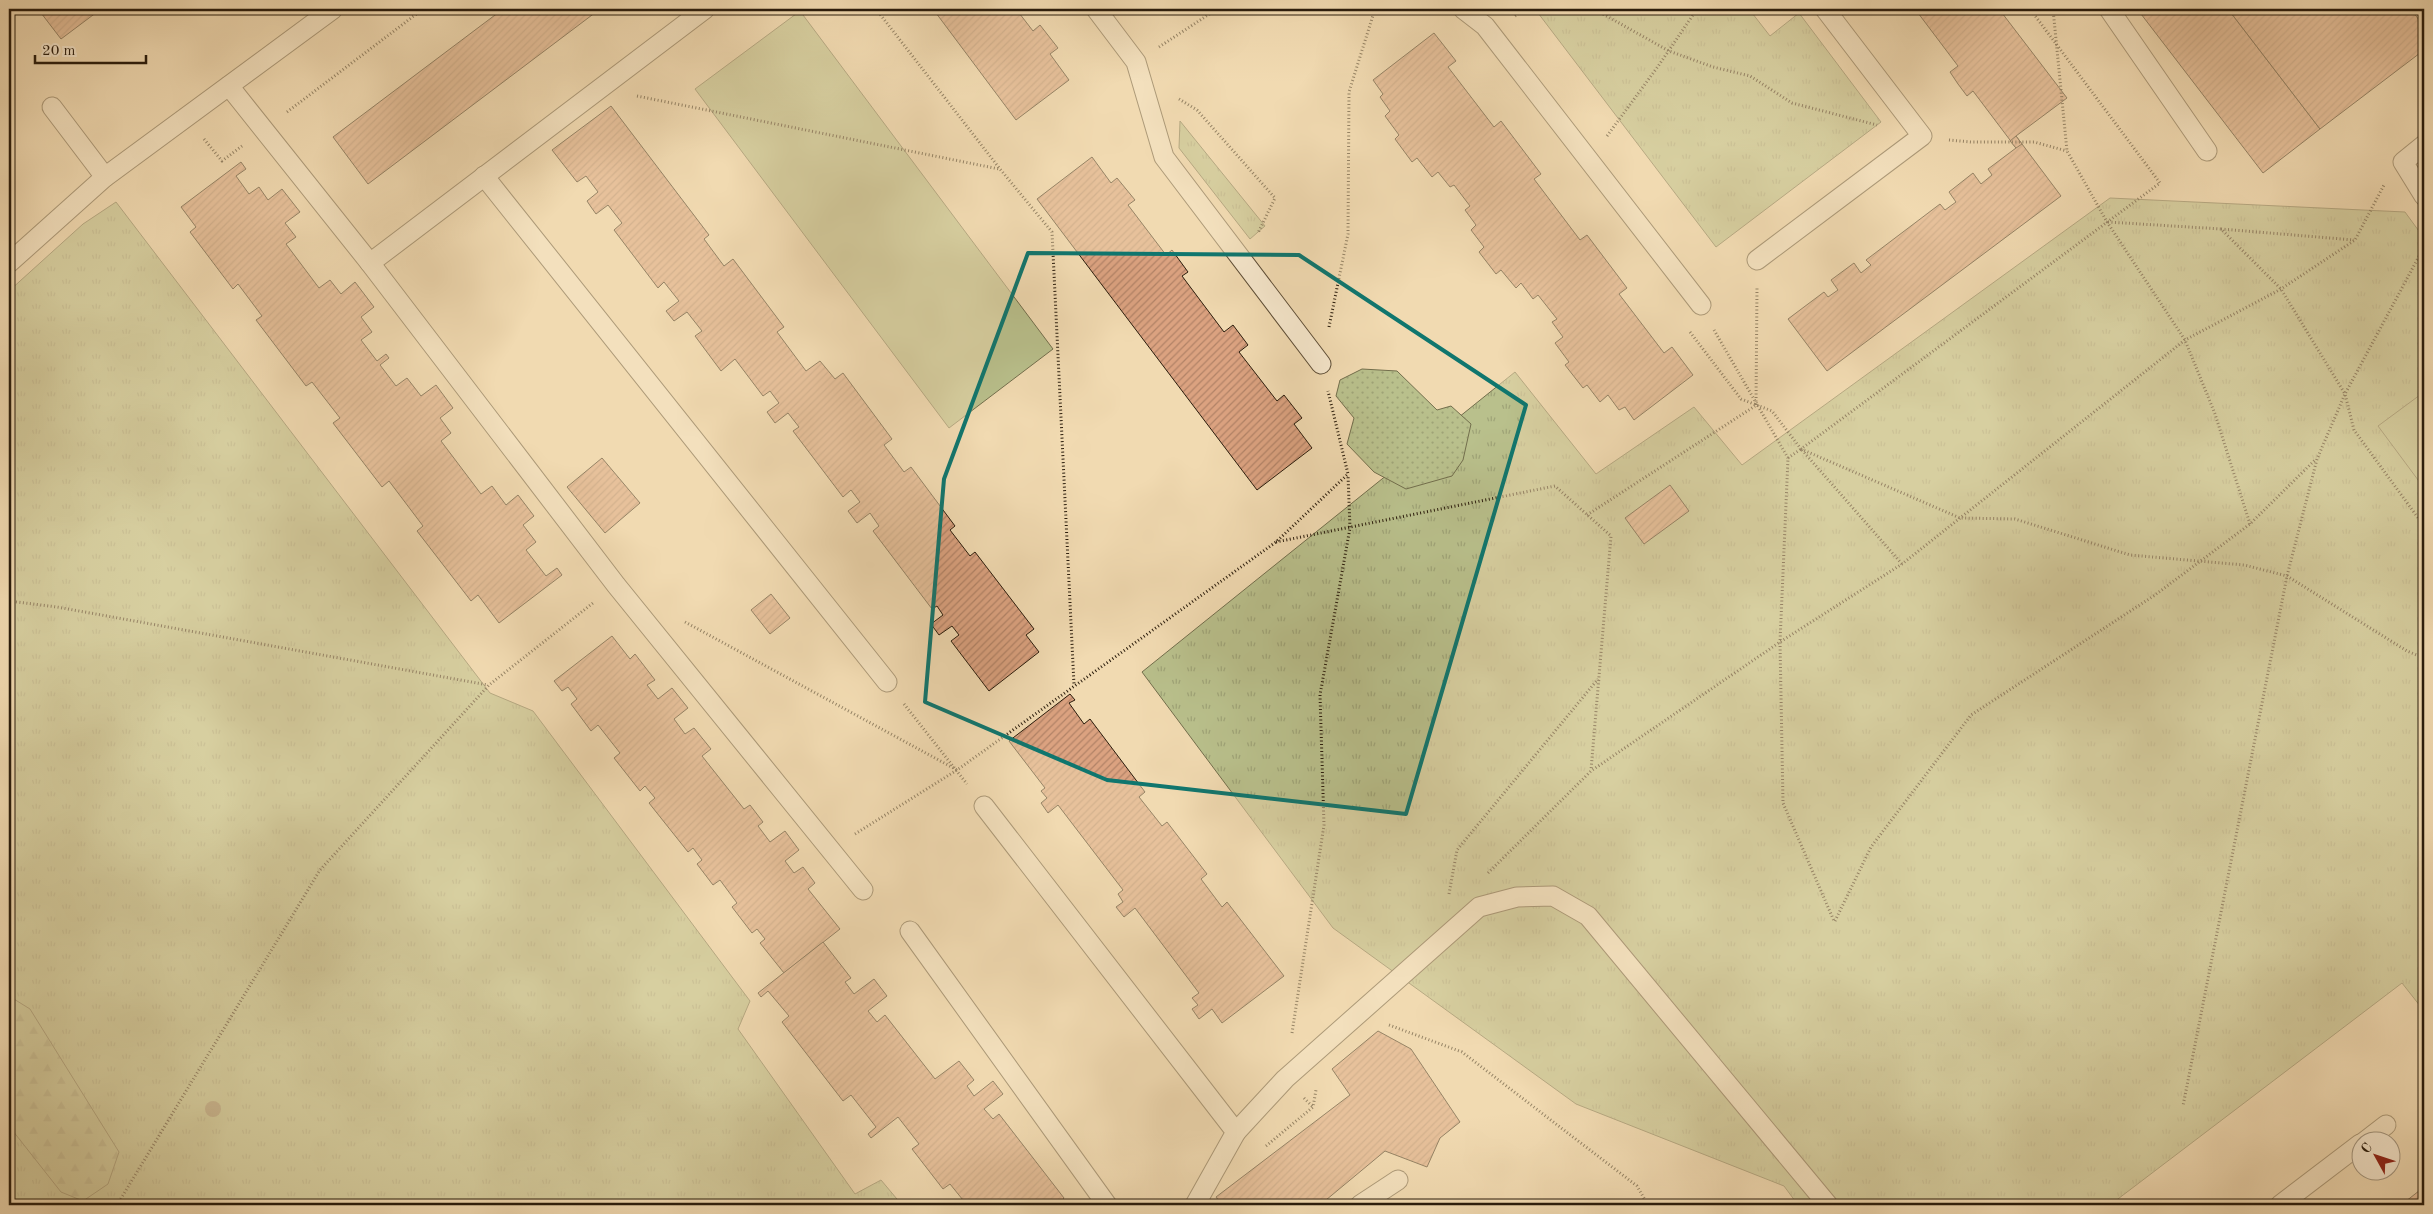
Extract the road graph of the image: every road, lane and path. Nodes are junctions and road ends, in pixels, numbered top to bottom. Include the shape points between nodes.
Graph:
1 (333, 9) edge
2 (423, 9) edge
3 (705, 9) edge
4 (876, 9) edge
5 (1096, 9) edge
6 (1217, 9) edge
7 (1375, 9) edge
8 (1463, 9) edge
9 (1594, 9) edge
10 (1697, 9) edge
11 (1825, 9) edge
12 (2030, 9) edge
13 (2053, 9) edge
14 (2109, 9) edge
15 (2056, 45) junction
16 (1669, 51) junction
17 (1138, 69) junction
18 (229, 86) junction
19 (599, 89) junction
20 (52, 106) dead end
21 (187, 117) junction
22 (264, 129) junction
23 (1922, 136) junction
24 (2424, 146) edge
25 (2067, 151) junction
26 (2207, 151) dead end
27 (1588, 160) junction
28 (1000, 169) junction
29 (484, 176) junction
30 (105, 177) junction
31 (2388, 177) dead end
32 (2424, 196) edge
33 (2107, 222) junction
34 (2221, 230) junction
35 (2355, 240) junction
36 (2424, 247) edge
37 (1757, 260) joint
38 (370, 262) junction
39 (1244, 262) junction
40 (9, 263) edge
41 (2280, 289) junction
42 (1700, 306) joint
43 (2185, 340) junction
44 (1322, 364) junction
45 (2345, 394) junction
46 (1756, 405) junction
47 (1801, 448) junction
48 (1788, 458) junction
49 (2317, 459) junction
50 (1348, 474) junction
51 (1587, 515) junction
52 (1960, 518) junction
53 (2250, 524) junction
54 (2424, 526) edge
55 (1350, 528) junction
56 (1276, 542) junction
57 (2200, 561) junction
58 (1902, 564) junction
59 (2287, 576) junction
60 (616, 584) junction
61 (9, 601) edge
62 (678, 618) dead end
63 (1780, 642) junction
64 (2424, 658) edge
65 (1598, 678) junction
66 (887, 682) joint
67 (488, 685) junction
68 (1074, 686) junction
69 (957, 770) junction
70 (1591, 771) junction
71 (984, 806) joint
72 (832, 849) junction
73 (1487, 875) dead end
74 (863, 890) dead end
75 (1449, 898) dead end
76 (910, 931) dead end
77 (1381, 1022) dead end
78 (1285, 1079) junction
79 (2183, 1106) dead end
80 (2386, 1125) dead end
81 (1236, 1132) junction
82 (2377, 1132) edge
83 (2350, 1152) edge
84 (1398, 1180) dead end
85 (117, 1205) edge
86 (1107, 1205) edge
87 (1195, 1205) edge
88 (1360, 1205) edge
89 (1648, 1205) edge
90 (1828, 1205) edge
91 (2280, 1205) edge

1 - 18 lane
2 - 22 path
3 - 19 lane
4 - 28 path
5 - 17 lane
6 - 17 path
7 - 44 path via 1349,92 1348,234
8 - 27 lane via 1485,26
9 - 16 path
10 - 16 path
11 - 23 lane
12 - 15 path
13 - 15 path
14 - 26 lane
15 - 25 path
15 - 33 path via 2160,183
16 - 23 path via 1750,76 1792,103
16 - 27 path
17 - 39 lane via 1164,157
17 - 39 path via 1197,110 1275,198
18 - 21 lane
18 - 22 lane
19 - 28 path
19 - 29 lane
20 - 30 lane
21 - 22 path via 222,162
21 - 30 lane
22 - 38 lane
23 - 25 path via 1970,142 2034,142
23 - 37 lane
24 - 32 lane via 2402,162
25 - 33 path
27 - 42 lane
28 - 68 path via 1052,232
29 - 38 lane
29 - 66 lane
30 - 40 lane
31 - 35 path
33 - 34 path
33 - 43 path
33 - 47 path
34 - 35 path
34 - 41 path
35 - 41 path
36 - 45 path
37 - 46 path
38 - 60 lane
39 - 44 lane
41 - 43 path
41 - 45 path
42 - 46 path
43 - 52 path
43 - 53 path via 2215,414
44 - 50 path
45 - 49 path
45 - 54 path via 2354,430
46 - 47 path via 1772,411
46 - 48 path
46 - 51 path
47 - 48 path
47 - 52 path
47 - 58 path
48 - 63 path
49 - 53 path
49 - 59 path
50 - 55 path
50 - 56 path
51 - 55 path via 1555,486
51 - 65 path via 1611,536
52 - 57 path via 2015,519 2130,555
52 - 58 path
53 - 57 path
55 - 56 path
55 - 78 path via 1320,695 1324,825
56 - 68 path
57 - 59 path via 2244,565
57 - 63 path via 2155,595 1971,715 1871,847 1835,921 1783,803
58 - 63 path
59 - 64 path via 2407,651
59 - 79 path
60 - 67 path
60 - 72 lane
61 - 67 path
62 - 69 path
63 - 70 path
65 - 70 path
65 - 75 path via 1458,850
66 - 69 path
67 - 85 path via 320,870
68 - 69 path
69 - 71 path
69 - 72 path
70 - 73 path
71 - 81 lane
72 - 74 lane
76 - 86 lane
77 - 89 path via 1462,1052 1637,1186
78 - 81 lane
78 - 90 lane via 1479,907 1518,896 1553,896 1588,916
80 - 82 lane
81 - 87 lane
83 - 91 lane
84 - 88 lane

